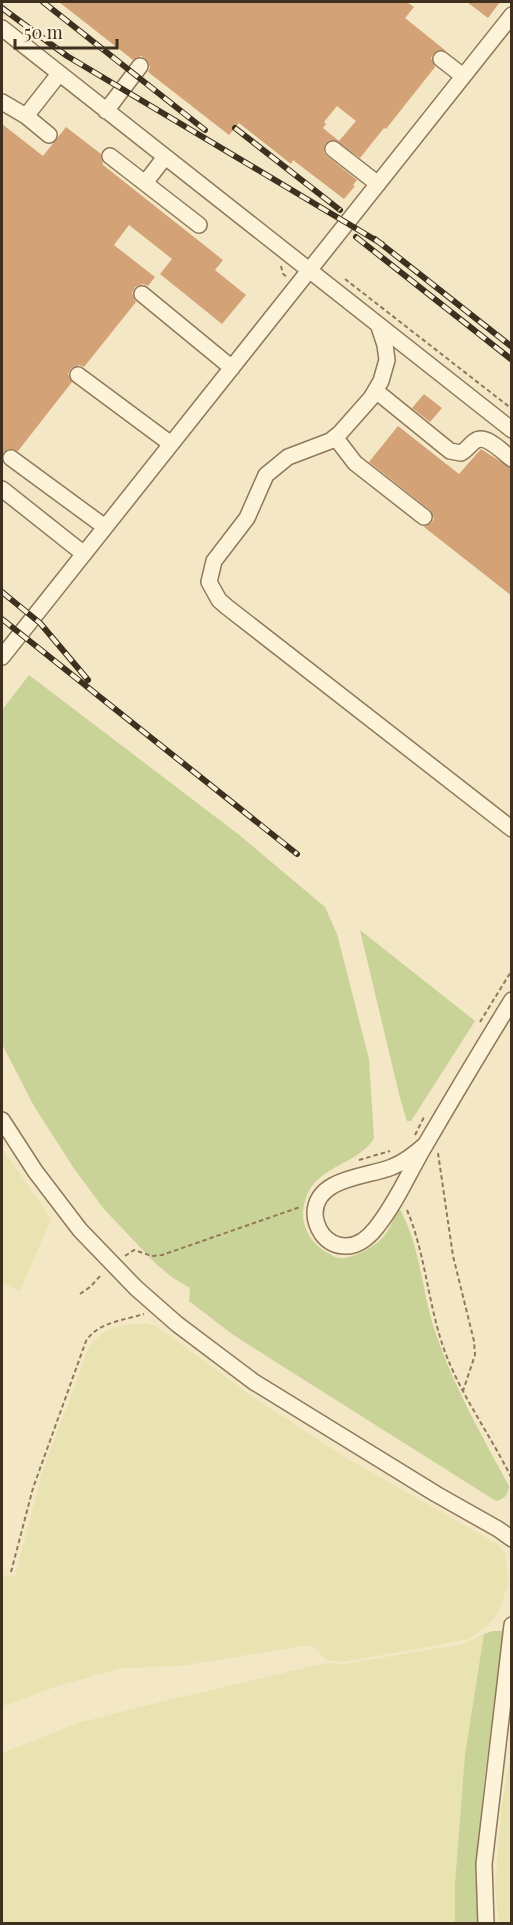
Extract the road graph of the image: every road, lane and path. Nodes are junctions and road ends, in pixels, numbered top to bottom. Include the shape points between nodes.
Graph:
1 (512, 15) edge
2 (2, 28) edge
3 (441, 59) dead end
4 (140, 66) dead end
5 (59, 74) junction
6 (463, 76) junction
7 (2, 102) edge
8 (106, 111) junction
9 (26, 116) junction
10 (50, 135) dead end
11 (333, 149) dead end
12 (110, 156) dead end
13 (165, 157) junction
14 (145, 183) junction
15 (378, 184) junction
16 (200, 225) dead end
17 (309, 271) junction
18 (142, 294) dead end
19 (379, 327) junction
20 (232, 368) junction
21 (78, 375) dead end
22 (376, 391) junction
23 (512, 430) edge
24 (335, 437) junction
25 (171, 444) junction
26 (11, 458) dead end
27 (512, 459) edge
28 (2, 489) edge
29 (424, 517) dead end
30 (105, 527) junction
31 (84, 554) junction
32 (2, 657) edge
33 (512, 829) edge
34 (512, 1000) edge
35 (2, 1120) edge
36 (428, 1140) junction
37 (394, 1150) dead end
38 (358, 1160) dead end
39 (399, 1193) junction
40 (318, 1202) junction
41 (107, 1268) junction
42 (80, 1294) dead end
43 (156, 1306) junction
44 (463, 1390) junction
45 (512, 1479) edge
46 (512, 1539) edge
47 (11, 1572) dead end
48 (512, 1625) edge
49 (486, 1923) edge

1 - 6 street
2 - 5 street
3 - 6 street
4 - 8 street
5 - 8 street
5 - 9 street
6 - 15 street
7 - 9 street
8 - 13 street
9 - 10 street
11 - 15 street
12 - 14 street
13 - 14 street
13 - 17 street
14 - 16 street
15 - 17 street
17 - 19 street
17 - 20 street
18 - 20 street
19 - 22 street via 387,360
19 - 23 street
20 - 25 street
21 - 25 street
22 - 24 street
22 - 27 street via 450,451 460,453 479,438
24 - 29 street via 355,463
24 - 33 street via 288,457 266,475 247,518 214,561 209,582 213,591 227,607
25 - 30 street
26 - 30 street
28 - 31 street
30 - 31 street
31 - 32 street
34 - 36 street
35 - 41 street
36 - 39 street
36 - 40 street via 410,1158 336,1184
36 - 44 path via 438,1154 453,1256 474,1341 475,1355
37 - 38 path
39 - 40 street via 375,1230 350,1246 334,1244 322,1234 316,1219
39 - 44 path via 415,1232 442,1343
40 - 41 path via 162,1255 132,1251
41 - 42 path
41 - 43 street
43 - 46 street via 254,1382
43 - 47 path via 144,1314 101,1327 87,1341 33,1488
44 - 45 path
48 - 49 street via 484,1864

